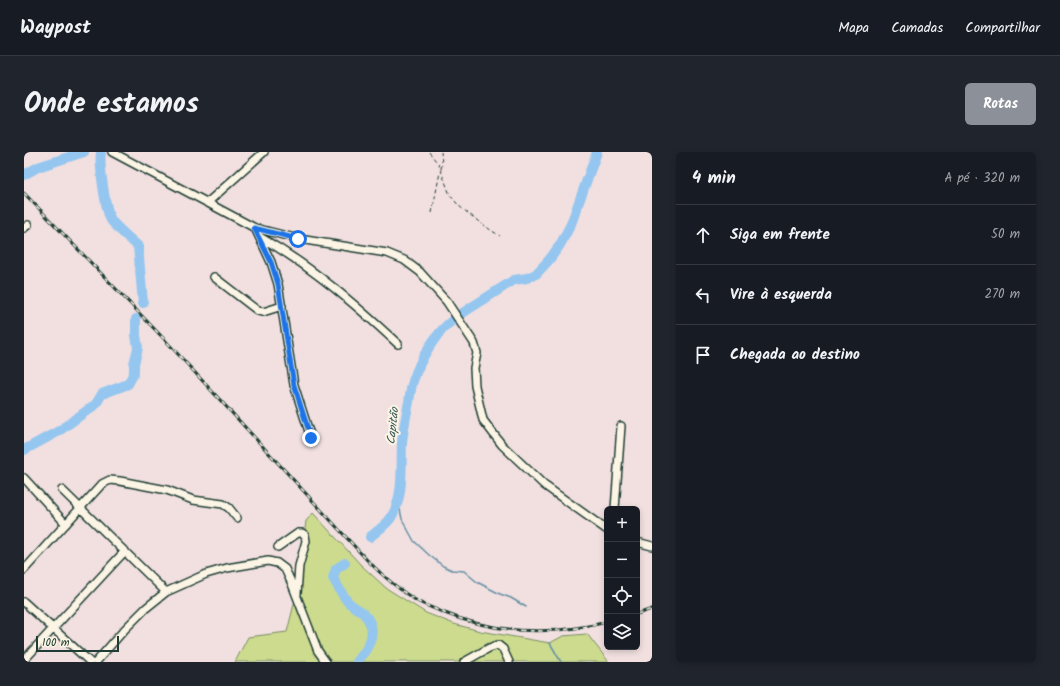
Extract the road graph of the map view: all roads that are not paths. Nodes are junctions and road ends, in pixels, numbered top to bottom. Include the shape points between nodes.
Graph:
1 (112, 152) edge
2 (264, 152) edge
3 (257, 155) edge
4 (207, 203) junction
5 (254, 228) junction
6 (260, 237) junction
7 (214, 277) dead end
8 (282, 306) junction
9 (398, 344) dead end
10 (621, 426) dead end
11 (311, 438) dead end
12 (24, 478) edge
13 (62, 490) dead end
14 (616, 506) edge
15 (81, 508) junction
16 (238, 518) dead end
17 (66, 524) junction
18 (604, 528) edge
19 (640, 543) edge
20 (652, 546) edge
21 (278, 547) dead end
22 (124, 551) junction
23 (24, 570) edge
24 (166, 592) junction
25 (296, 596) junction
26 (24, 602) edge
27 (53, 628) junction
28 (24, 660) edge
29 (90, 662) edge
30 (96, 662) edge
31 (326, 662) edge
32 (464, 662) edge
33 (509, 662) edge

1 - 4 street
2 - 3 street
3 - 4 street
4 - 5 street
5 - 6 street
5 - 18 street via 298,239 387,253 404,260 420,272 446,302 474,343 477,353 474,368 475,386 483,420 502,445 544,484
6 - 8 street via 271,262
6 - 9 street via 311,270 367,315
7 - 8 street via 258,311
8 - 11 street via 294,385
10 - 14 street
12 - 17 street
13 - 15 street
15 - 16 street via 102,484 110,480 167,490 196,501 223,504
15 - 17 street
15 - 22 street
17 - 23 street
19 - 20 street
21 - 25 street via 298,533 305,535
22 - 24 street
22 - 27 street
24 - 25 street via 206,574 268,561 277,563 285,569
24 - 30 street via 146,608
25 - 31 street via 318,651
26 - 27 street
27 - 28 street
27 - 29 street
32 - 33 street via 498,645 503,649

